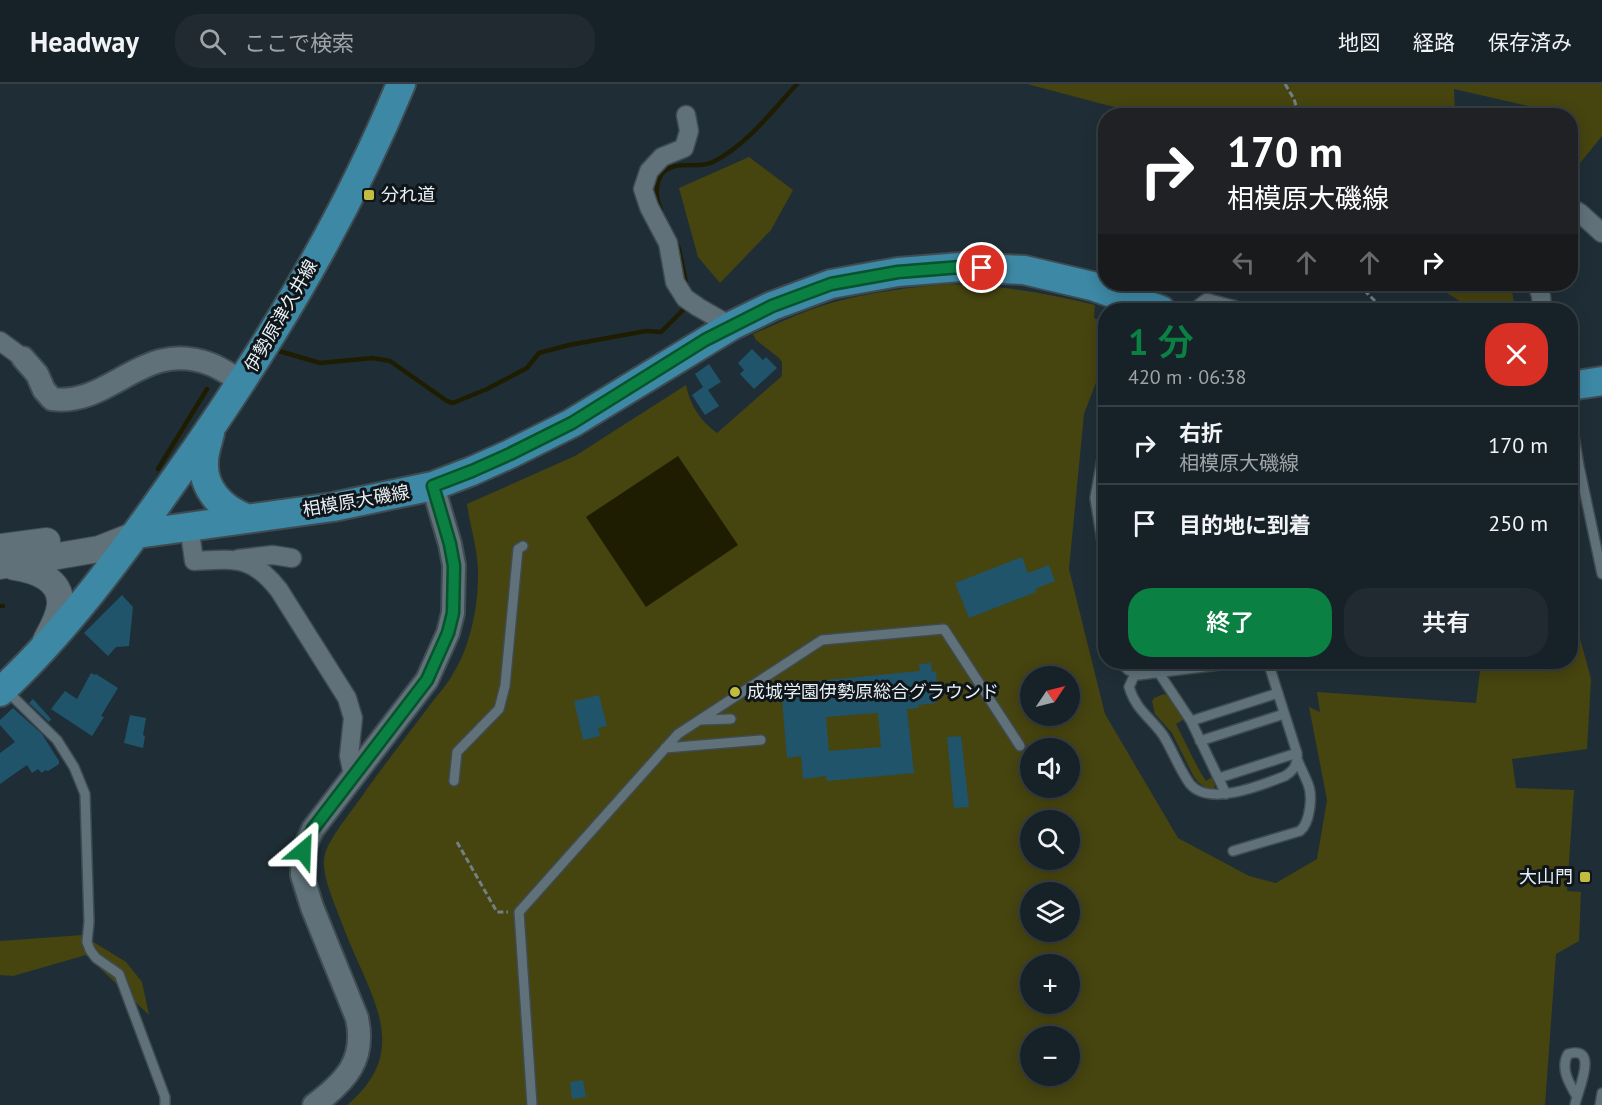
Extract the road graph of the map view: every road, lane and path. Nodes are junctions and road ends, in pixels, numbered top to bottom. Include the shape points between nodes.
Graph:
1 (401, 84) edge
2 (1285, 84) edge
3 (1297, 108) edge
4 (686, 115) dead end
5 (1578, 212) edge
6 (1602, 233) edge
7 (1098, 288) edge
8 (1106, 291) edge
9 (1365, 291) edge
10 (1141, 303) edge
11 (1377, 303) edge
12 (730, 326) junction
13 (0, 341) edge
14 (23, 358) joint
15 (1602, 381) edge
16 (242, 382) junction
17 (1578, 385) edge
18 (211, 428) junction
19 (1578, 460) edge
20 (1098, 484) edge
21 (433, 486) junction
22 (1098, 507) edge
23 (246, 518) junction
24 (189, 525) junction
25 (136, 534) junction
26 (524, 546) dead end
27 (292, 558) dead end
28 (1, 559) edge
29 (236, 559) junction
30 (1602, 574) edge
31 (44, 646) junction
32 (1127, 669) edge
33 (1168, 669) edge
34 (1270, 669) edge
35 (1159, 673) junction
36 (1135, 674) junction
37 (2, 690) edge
38 (1278, 693) junction
39 (1284, 714) junction
40 (731, 719) dead end
41 (700, 720) junction
42 (1191, 721) junction
43 (761, 740) dead end
44 (1200, 741) junction
45 (1020, 746) dead end
46 (665, 748) junction
47 (1297, 757) junction
48 (352, 775) junction
49 (1219, 778) junction
50 (454, 781) dead end
51 (1226, 794) junction
52 (457, 842) dead end
53 (1233, 851) dead end
54 (519, 912) junction
55 (1602, 1093) edge
56 (165, 1105) edge
57 (314, 1105) edge
58 (532, 1105) edge
59 (1600, 1105) edge

1 - 16 main road, 伊勢原津久井線 via 355,186
2 - 3 path
4 - 12 street via 689,131 684,148 662,157 649,171 643,189 668,243 675,282 691,303
5 - 6 street
7 - 12 main road, 相模原大磯線 via 1023,270 961,267 898,272 831,284
8 - 10 main road, 相模原大磯線
9 - 11 path
12 - 21 main road, 相模原大磯線 via 572,423 501,459
13 - 14 street
14 - 16 street via 52,399 66,401 106,387 150,363 168,359 189,358 210,364
15 - 17 main road
16 - 18 main road, 伊勢原津久井線
18 - 23 main road via 204,461 208,486 228,510
18 - 25 main road, 伊勢原津久井線
19 - 30 lane
20 - 22 lane via 1095,498
21 - 23 main road, 相模原大磯線 via 333,507
21 - 48 street via 454,566 453,613 448,633 427,680
23 - 24 main road, 相模原大磯線
24 - 25 main road, 相模原大磯線
24 - 29 street via 194,561
25 - 28 main road via 111,534
25 - 31 main road
26 - 50 lane via 518,549 505,686 499,709 457,752
27 - 29 street via 273,555
28 - 31 main road via 42,574 58,593 57,617
29 - 48 street via 267,576 347,698 353,718 348,756
31 - 37 main road
32 - 36 lane
33 - 35 lane
34 - 38 lane
35 - 36 lane
35 - 42 lane
36 - 51 lane via 1129,687 1133,702 1162,734 1191,785 1205,794
37 - 56 lane via 57,740 78,776 85,795 87,942 96,958 119,974
38 - 39 lane
38 - 42 lane
39 - 44 lane
39 - 47 lane
40 - 41 lane
41 - 45 lane via 822,640 944,628
41 - 46 lane
42 - 44 lane
43 - 46 lane
44 - 49 lane
46 - 54 lane
47 - 49 lane
47 - 51 lane via 1286,776
47 - 53 lane via 1310,787 1306,826
48 - 57 street via 306,841 301,863 312,907 359,1028 359,1048 350,1071
49 - 51 lane
52 - 54 path via 497,912
54 - 58 lane
55 - 59 lane

